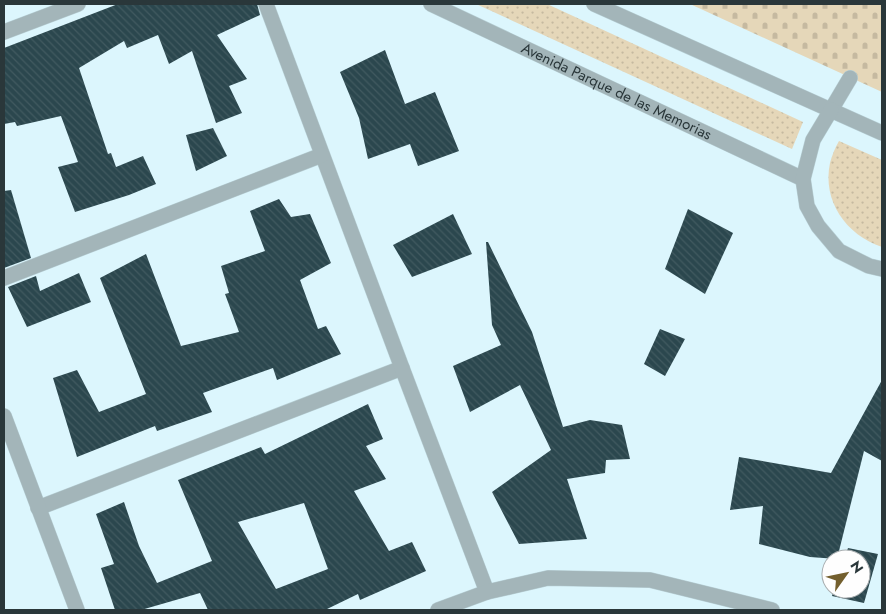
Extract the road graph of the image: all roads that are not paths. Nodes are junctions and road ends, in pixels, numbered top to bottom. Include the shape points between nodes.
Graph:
1 (78, 4) edge
2 (266, 4) edge
3 (431, 4) edge
4 (594, 4) edge
5 (4, 32) edge
6 (850, 78) dead end
7 (831, 110) junction
8 (882, 133) edge
9 (322, 155) junction
10 (803, 179) junction
11 (882, 269) edge
12 (4, 278) edge
13 (402, 368) junction
14 (4, 416) edge
15 (38, 508) junction
16 (486, 592) junction
17 (77, 610) edge
18 (438, 610) edge
19 (772, 610) edge

1 - 5 street
2 - 9 street
3 - 10 street, Avenida Parque de las Memorias
4 - 7 street
6 - 7 street
7 - 8 street
7 - 10 street via 813,140
9 - 12 street
9 - 13 street
10 - 11 street via 807,206 818,226 839,251
13 - 15 street
13 - 16 street
14 - 15 street
15 - 17 street
16 - 18 street
16 - 19 street via 548,578 650,580

